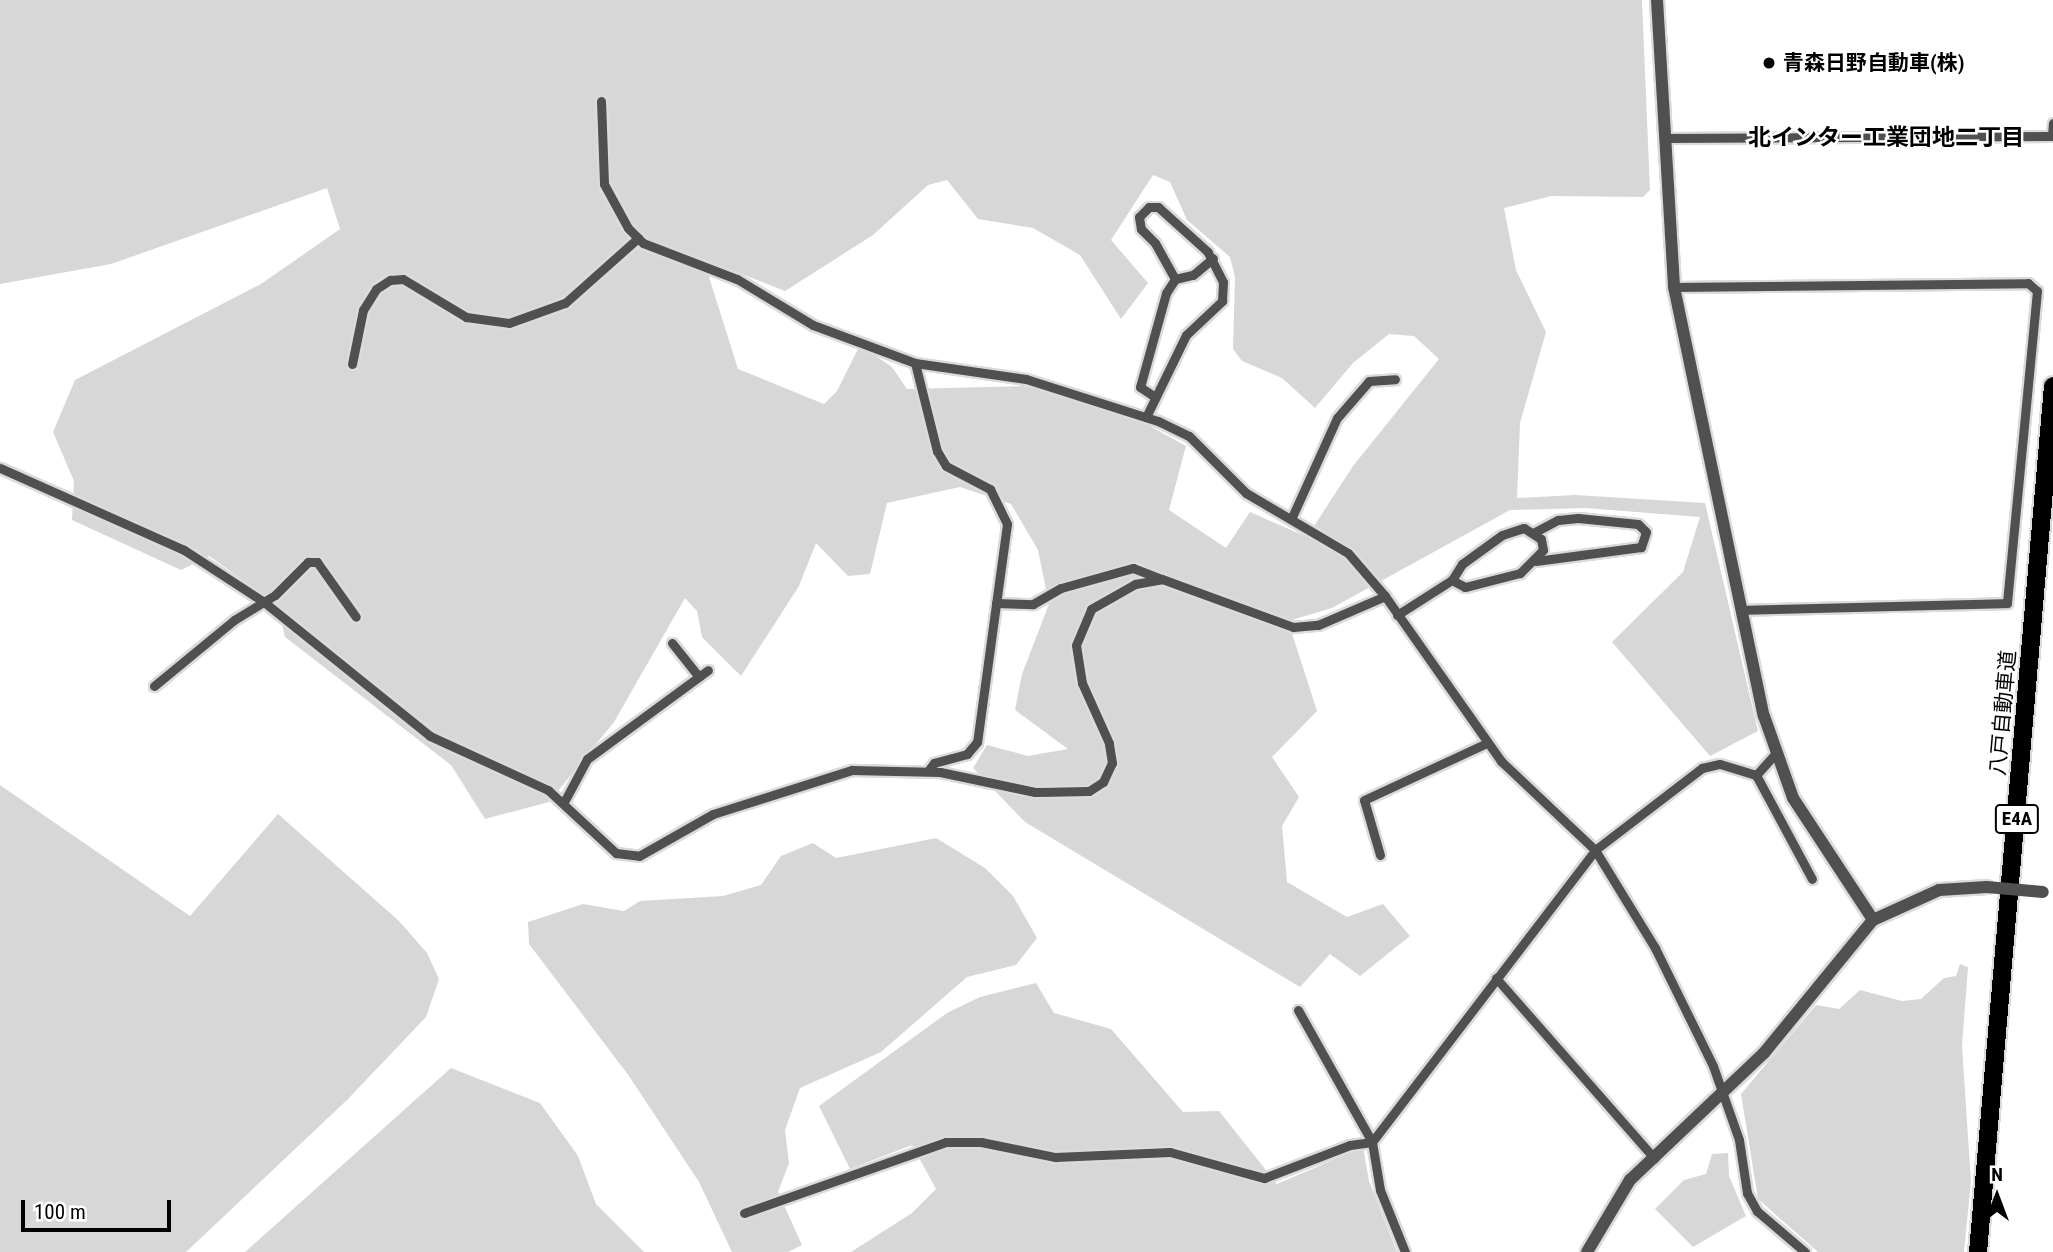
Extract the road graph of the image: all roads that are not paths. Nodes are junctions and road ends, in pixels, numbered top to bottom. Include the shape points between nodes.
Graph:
1 (1657, 0) edge
2 (601, 101) dead end
3 (2053, 123) edge
4 (1664, 138) junction
5 (638, 238) junction
6 (1213, 258) junction
7 (1175, 279) junction
8 (1674, 286) junction
9 (915, 363) junction
10 (352, 365) dead end
11 (1395, 379) dead end
12 (2053, 386) edge
13 (1155, 397) junction
14 (1146, 417) junction
15 (0, 468) edge
16 (1292, 517) junction
17 (1535, 532) junction
18 (1536, 561) junction
19 (1162, 579) junction
20 (1452, 580) junction
21 (1385, 596) junction
22 (264, 603) junction
23 (996, 603) junction
24 (1741, 610) junction
25 (1398, 615) junction
26 (356, 617) dead end
27 (672, 643) dead end
28 (708, 670) dead end
29 (699, 677) junction
30 (154, 687) dead end
31 (1488, 744) junction
32 (1776, 753) junction
33 (928, 771) junction
34 (1756, 775) junction
35 (564, 802) junction
36 (1595, 850) junction
37 (1380, 855) dead end
38 (1812, 879) dead end
39 (2048, 892) edge
40 (1873, 920) junction
41 (1496, 978) junction
42 (1298, 1010) dead end
43 (1724, 1095) junction
44 (1372, 1142) junction
45 (1654, 1158) junction
46 (744, 1213) dead end
47 (1405, 1252) edge
48 (1587, 1252) edge
49 (1805, 1252) edge
50 (1978, 1252) edge

1 - 4 street
2 - 5 street via 604,184 612,204
3 - 4 street via 2052,135
4 - 8 street
5 - 9 street via 737,279 813,324
5 - 10 street via 565,303 509,323 466,317 403,279 390,280 376,289 363,310
6 - 7 street via 1193,275
6 - 7 street via 1158,207 1149,207 1139,218 1141,229 1155,243
6 - 13 street via 1223,282 1222,301 1185,335
7 - 13 street via 1140,387
8 - 24 street
8 - 24 street via 2028,283 2037,291 2007,603
9 - 14 street via 1026,379
9 - 23 street via 937,451 946,466 990,489 1007,524
11 - 16 street via 1369,381 1337,418
12 - 50 highway, 八戸自動車道 / E4A
13 - 14 street
14 - 16 street via 1189,436 1246,493
15 - 22 street via 184,550
16 - 21 street via 1348,554
17 - 18 street via 1543,550
17 - 18 street via 1558,520 1578,518 1638,524 1646,532 1641,547
17 - 20 street via 1524,528 1502,535 1462,564
18 - 20 street via 1495,583 1465,587
19 - 21 street via 1293,627 1318,625
19 - 23 street via 1133,568 1061,588 1033,604
19 - 33 street via 1116,591 1082,623 1076,645 1082,683 1112,763 1103,782 1073,795
20 - 25 street
21 - 25 street
22 - 26 street via 300,567 317,562
22 - 30 street via 233,620
22 - 35 street via 430,736 532,781
23 - 33 street via 977,742 967,754 934,763
24 - 32 street
25 - 31 street
27 - 29 street
28 - 29 street
29 - 35 street via 587,759
31 - 36 street
31 - 37 street via 1364,800
32 - 34 street
32 - 40 street via 1821,848
33 - 35 street via 852,770 713,814 639,856 616,853
34 - 36 street via 1720,764 1702,768
34 - 38 street
36 - 41 street
36 - 43 street via 1655,948
39 - 40 street, bridge via 1987,887 1939,890
40 - 43 street
41 - 44 street
41 - 45 street
42 - 44 street
43 - 45 street
43 - 49 street via 1740,1140 1747,1193 1757,1211
44 - 46 street via 1350,1144 1264,1178 1170,1152 1055,1157 981,1142 946,1142
44 - 47 street via 1380,1190
45 - 48 street via 1630,1180

